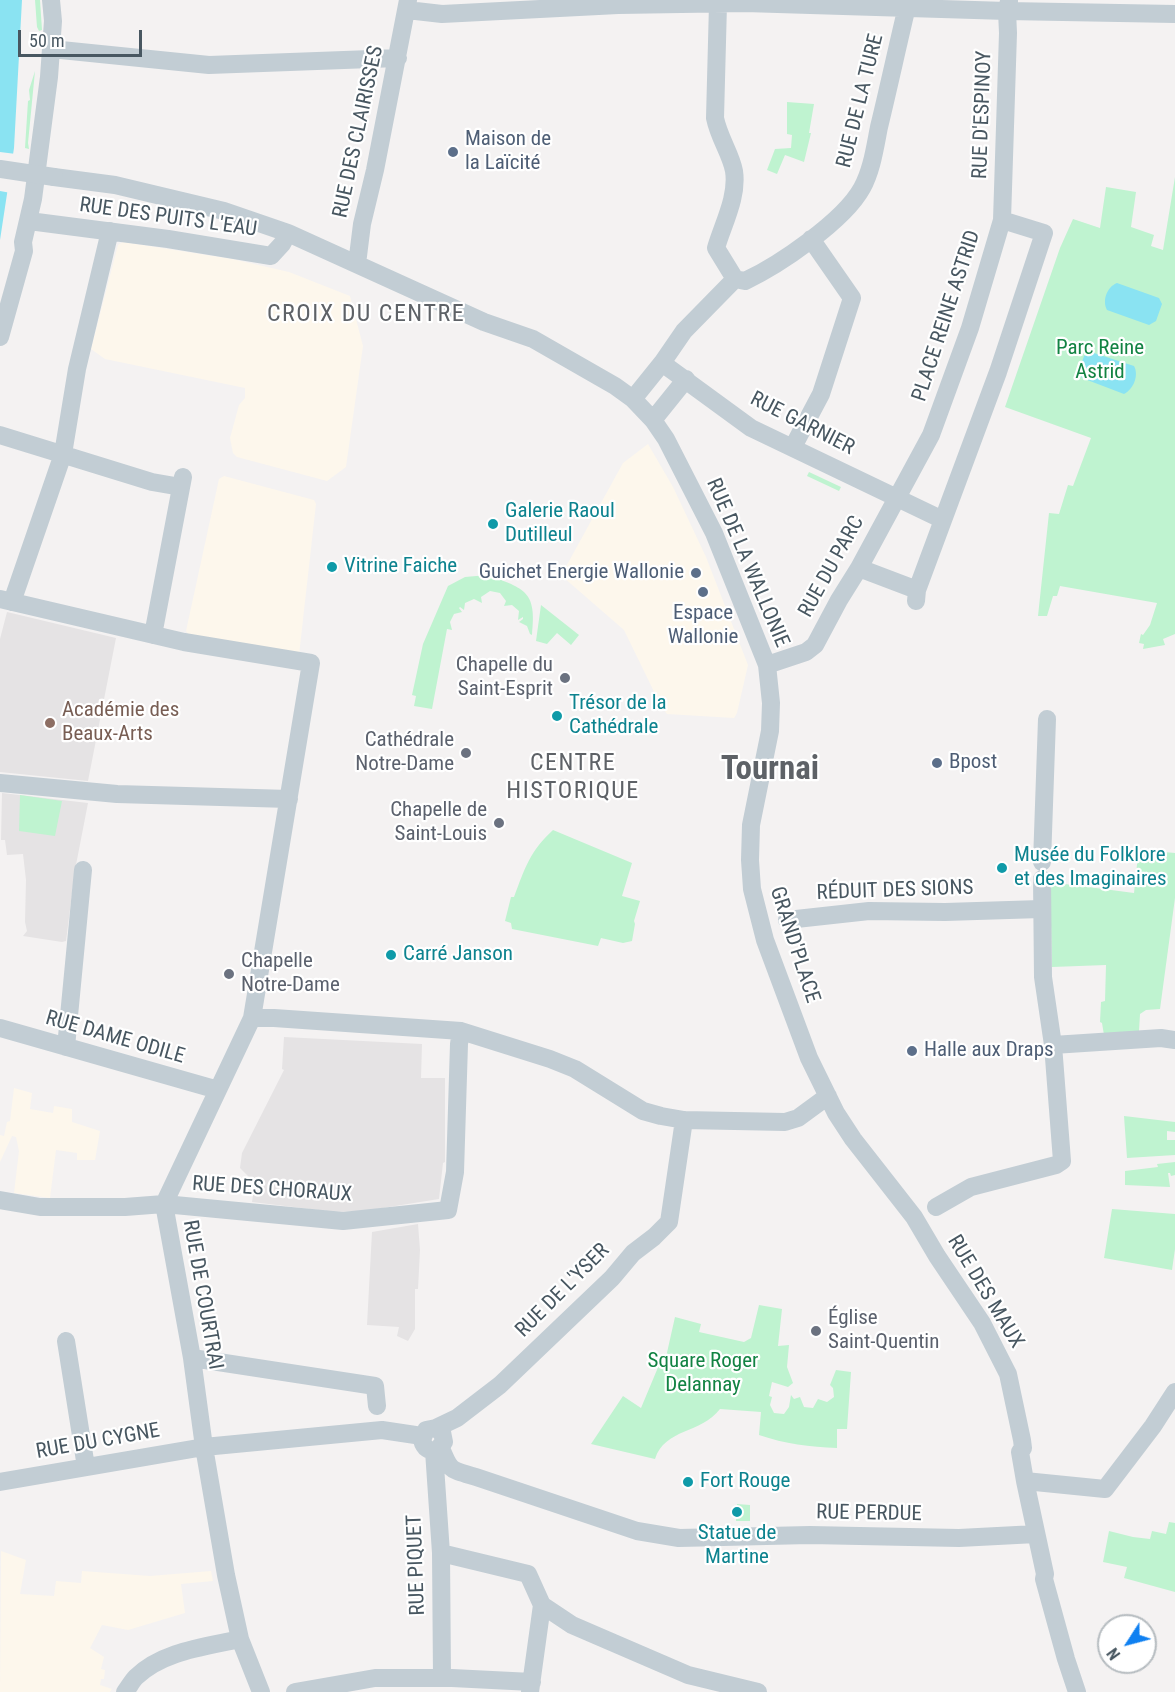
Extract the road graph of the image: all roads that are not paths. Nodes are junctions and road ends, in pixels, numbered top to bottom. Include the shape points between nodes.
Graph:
1 (51, 0) edge
2 (718, 4) junction
3 (407, 5) edge
4 (1008, 6) edge
5 (905, 8) junction
6 (1175, 14) edge
7 (51, 49) junction
8 (398, 58) junction
9 (0, 169) edge
10 (1002, 220) junction
11 (29, 221) junction
12 (110, 231) junction
13 (288, 233) junction
14 (812, 239) junction
15 (357, 264) junction
16 (735, 279) junction
17 (0, 337) edge
18 (662, 363) junction
19 (686, 379) junction
20 (633, 399) junction
21 (653, 420) junction
22 (0, 435) edge
23 (793, 447) junction
24 (63, 454) junction
25 (897, 497) junction
26 (943, 520) junction
27 (859, 568) junction
28 (6, 600) edge
29 (153, 635) junction
30 (767, 665) junction
31 (1047, 719) dead end
32 (770, 731) joint
33 (0, 783) edge
34 (289, 799) junction
35 (82, 870) dead end
36 (1041, 909) junction
37 (787, 920) dead end
38 (252, 1018) junction
39 (0, 1028) edge
40 (462, 1030) junction
41 (1175, 1040) edge
42 (1053, 1045) junction
43 (66, 1047) junction
44 (218, 1090) junction
45 (828, 1096) junction
46 (684, 1120) junction
47 (0, 1200) edge
48 (164, 1204) junction
49 (925, 1212) junction
50 (66, 1341) dead end
51 (192, 1359) junction
52 (1175, 1392) edge
53 (377, 1406) dead end
54 (429, 1432) junction
55 (204, 1447) junction
56 (437, 1450) junction
57 (86, 1467) junction
58 (1025, 1480) junction
59 (0, 1482) edge
60 (1036, 1534) junction
61 (441, 1553) junction
62 (542, 1605) junction
63 (240, 1639) junction
64 (442, 1678) junction
65 (531, 1687) edge
66 (126, 1692) edge
67 (261, 1692) edge
68 (295, 1692) edge
69 (758, 1692) edge
70 (1077, 1692) edge

1 - 7 street
2 - 3 street via 442,14
2 - 5 street
2 - 16 street via 716,118 718,133 734,170 734,188 716,248
3 - 8 street, RUE DES CLAIRISSES
4 - 5 street
4 - 6 street
4 - 10 street, RUE D'ESPINOY
5 - 14 street, RUE DE LA TURE via 862,189
7 - 8 street via 209,65
7 - 11 street
8 - 15 street, RUE DES CLAIRISSES
9 - 13 street, RUE DES PUITS L'EAU, bridge via 126,187 224,211
10 - 25 street, PLACE REINE ASTRID via 970,328 931,435
10 - 26 street, PLACE REINE ASTRID via 1044,233
11 - 12 street, RUE DES PUITS L'EAU
11 - 17 street
12 - 13 street, RUE DES PUITS L'EAU via 271,256
12 - 24 street via 79,360
13 - 15 street, RUE DES PUITS L'EAU
14 - 16 street, RUE DE LA TURE via 763,272 745,281
14 - 23 street via 852,298 821,394
15 - 20 street, RUE DES PUITS L'EAU via 484,322 533,339
16 - 18 street via 684,331
18 - 19 street, RUE GARNIER
18 - 20 street
19 - 21 street
19 - 23 street, RUE GARNIER via 751,428
20 - 21 street, RUE DE LA WALLONIE
21 - 30 street, RUE DE LA WALLONIE via 714,533
22 - 24 street
23 - 25 street, RUE GARNIER
24 - 28 street
24 - 29 street via 152,482 182,482
25 - 26 street
25 - 27 street, RUE DU PARC
26 - 27 street, PLACE REINE ASTRID via 916,596
27 - 30 street, RUE DU PARC via 811,649
28 - 29 street
29 - 34 street, RUE DE COURTRAI via 311,663
30 - 32 street, RUE DE LA WALLONIE
31 - 36 street
32 - 45 street, GRAND'PLACE via 751,825 752,889 759,923 784,995
33 - 34 street via 117,794
34 - 38 street, RUE DE COURTRAI
35 - 43 street
36 - 37 street, RÉDUIT DES SIONS via 869,911
36 - 42 street via 1043,977
38 - 40 street
38 - 44 street, RUE DE COURTRAI
39 - 43 street, RUE DAME ODILE
40 - 46 street via 575,1069 643,1111
40 - 48 street, RUE DES CHORAUX via 455,1172 448,1210 343,1221
41 - 42 street
42 - 49 street via 1062,1161 971,1186
43 - 44 street, RUE DAME ODILE
44 - 48 street, RUE DE COURTRAI
45 - 46 street via 798,1118 785,1122
45 - 49 street, GRAND'PLACE via 852,1139
46 - 54 street, RUE DE L'YSER via 669,1222 500,1385 457,1418
47 - 48 street via 40,1207
48 - 51 street, RUE DE COURTRAI
49 - 58 street, RUE DES MAUX via 936,1256 985,1329 1008,1374 1022,1440
50 - 57 street
51 - 53 street via 375,1386
51 - 55 street, RUE DE COURTRAI
52 - 58 street via 1105,1489
54 - 55 street, RUE DU CYGNE via 382,1430
54 - 56 street via 442,1432 445,1439
55 - 57 street, RUE DU CYGNE
55 - 63 street, RUE DE COURTRAI
56 - 60 street, RUE PERDUE via 456,1472 637,1531 679,1538 959,1538
56 - 61 street, RUE PIQUET
57 - 59 street, RUE DU CYGNE
58 - 60 street, RUE DES MAUX
60 - 70 street, RUE DES MAUX via 1047,1589
61 - 62 street via 528,1574
61 - 64 street, RUE PIQUET
62 - 65 street
62 - 69 street via 572,1625 686,1674
63 - 66 street via 163,1659 135,1677
63 - 67 street, RUE DE COURTRAI
64 - 65 street
64 - 68 street via 375,1678

